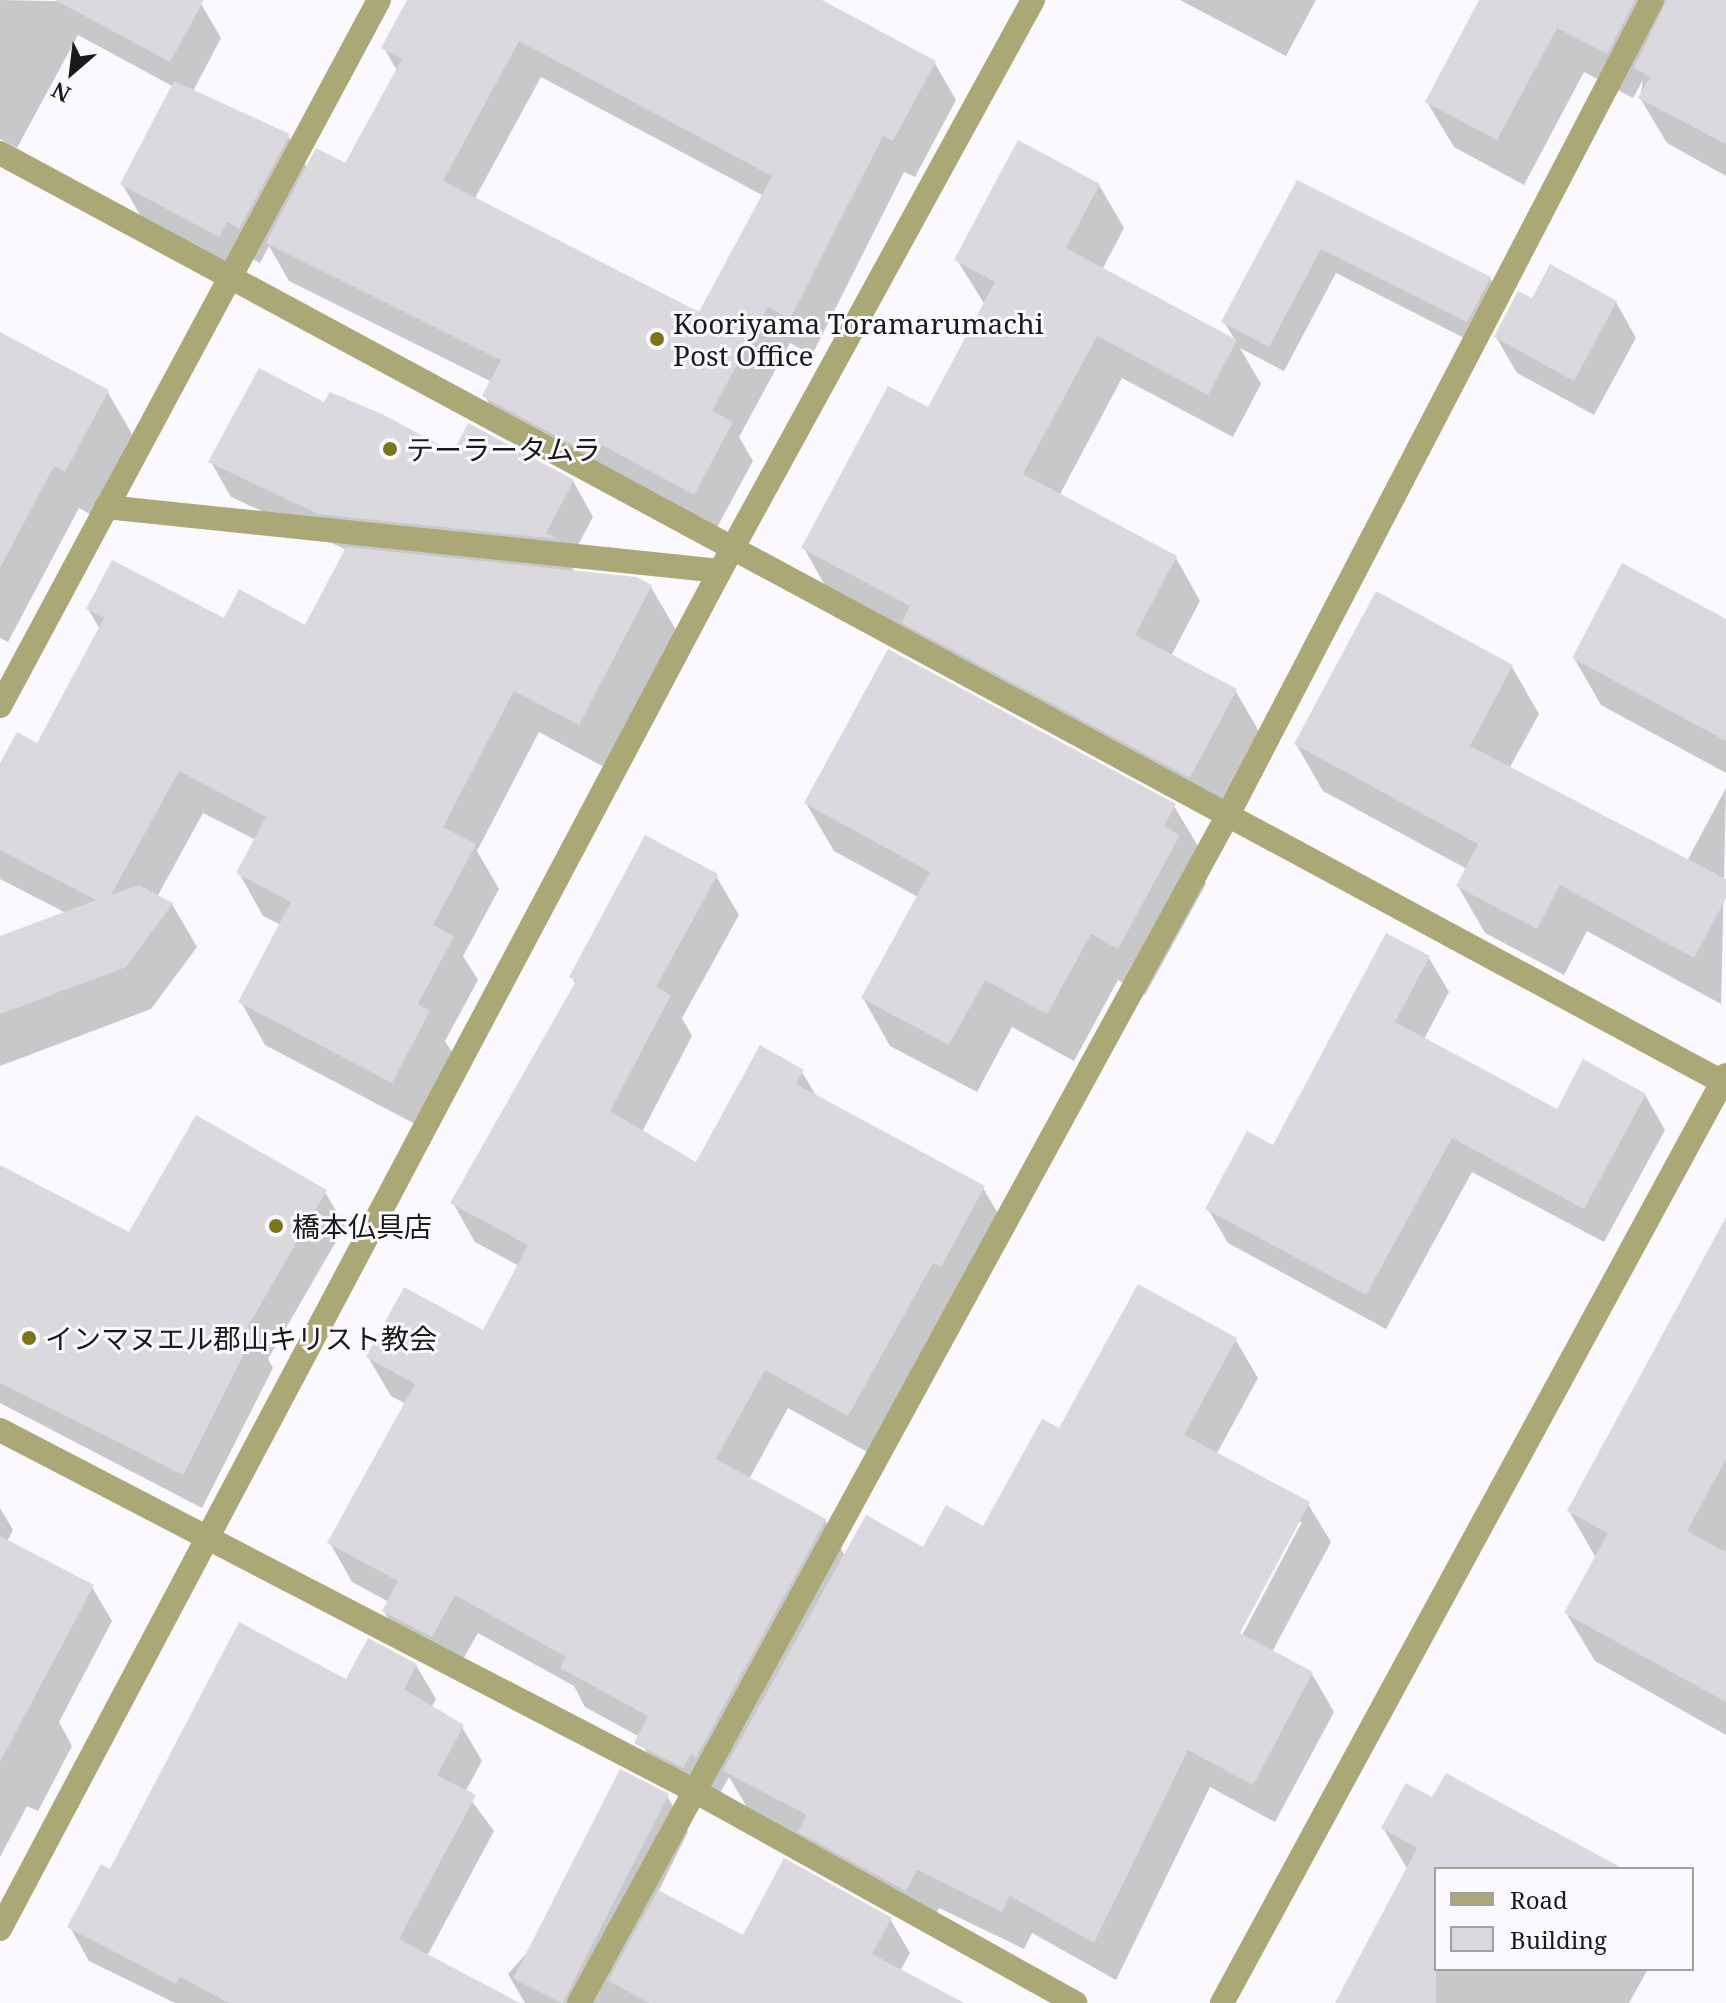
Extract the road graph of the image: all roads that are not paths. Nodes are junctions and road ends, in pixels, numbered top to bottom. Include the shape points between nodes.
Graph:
1 (379, 0) edge
2 (1033, 0) edge
3 (1652, 0) edge
4 (0, 153) edge
5 (231, 278) junction
6 (106, 507) junction
7 (738, 550) junction
8 (720, 571) junction
9 (0, 706) edge
10 (1230, 811) junction
11 (1725, 1080) edge
12 (0, 1430) edge
13 (208, 1543) junction
14 (691, 1789) junction
15 (0, 1929) edge
16 (579, 2003) edge
17 (1076, 2003) edge
18 (1222, 2003) edge

1 - 5 street
2 - 7 street
3 - 10 street
4 - 5 street
5 - 6 street
5 - 7 street
6 - 8 street
6 - 9 street
7 - 8 street
7 - 10 street
8 - 13 street
10 - 11 street
10 - 14 street
11 - 18 street
12 - 13 street
13 - 14 street
13 - 15 street
14 - 16 street
14 - 17 street

